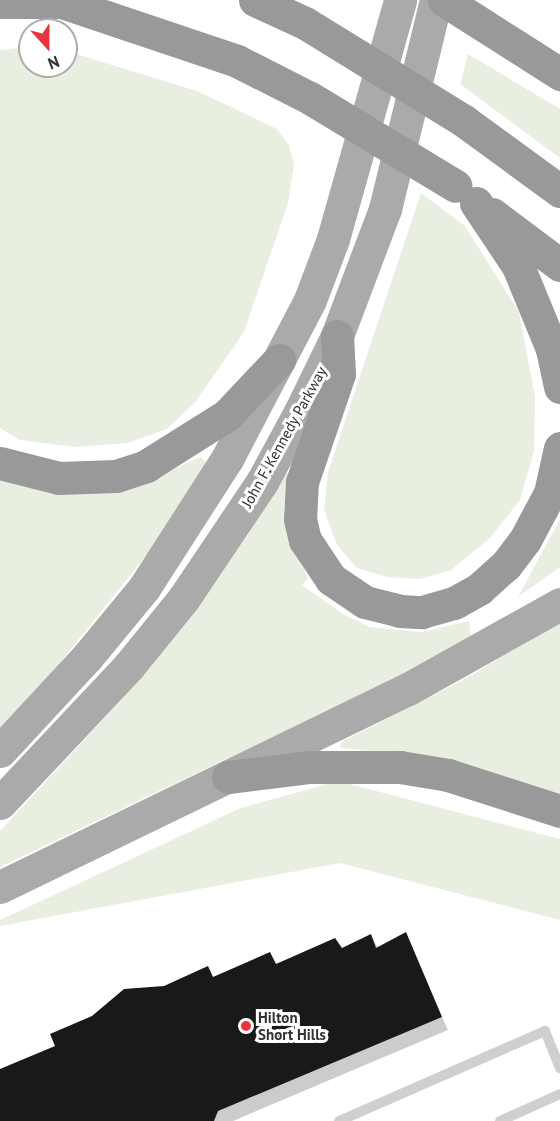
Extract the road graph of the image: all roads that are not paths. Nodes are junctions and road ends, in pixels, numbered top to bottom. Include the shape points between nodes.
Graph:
1 (122, 0) edge
2 (255, 0) edge
3 (400, 0) edge
4 (436, 0) edge
5 (444, 0) edge
6 (59, 1) edge
7 (0, 2) edge
8 (237, 61) junction
9 (560, 74) edge
10 (560, 191) edge
11 (466, 195) junction
12 (560, 265) edge
13 (337, 336) junction
14 (279, 360) junction
15 (560, 387) edge
16 (560, 448) edge
17 (0, 463) edge
18 (560, 604) edge
19 (0, 751) edge
20 (228, 777) junction
21 (0, 803) edge
22 (560, 811) edge
23 (0, 887) edge
24 (560, 1068) edge
25 (560, 1094) edge
26 (339, 1121) edge
27 (500, 1121) edge

1 - 8 highway via 200,32
2 - 10 highway, bridge via 305,23 464,121
3 - 14 main road via 333,239 310,300
4 - 13 main road, John F. Kennedy Parkway via 385,210
5 - 9 highway
6 - 7 highway
6 - 8 highway
8 - 11 highway, bridge via 310,98
11 - 12 highway
11 - 15 highway via 518,266 552,349
13 - 16 highway via 339,374 302,482 300,519 305,540 331,579 365,602 422,612 454,603 478,589 506,566 525,540 550,493
13 - 21 main road, John F. Kennedy Parkway via 262,482 184,598 129,666
14 - 17 highway via 227,415 146,466 116,476 59,477
14 - 19 main road via 228,457 144,588 88,656
18 - 20 main road via 408,689
20 - 22 highway via 310,767 400,767 448,775
20 - 23 main road
24 - 26 lane via 545,1031
25 - 27 lane

